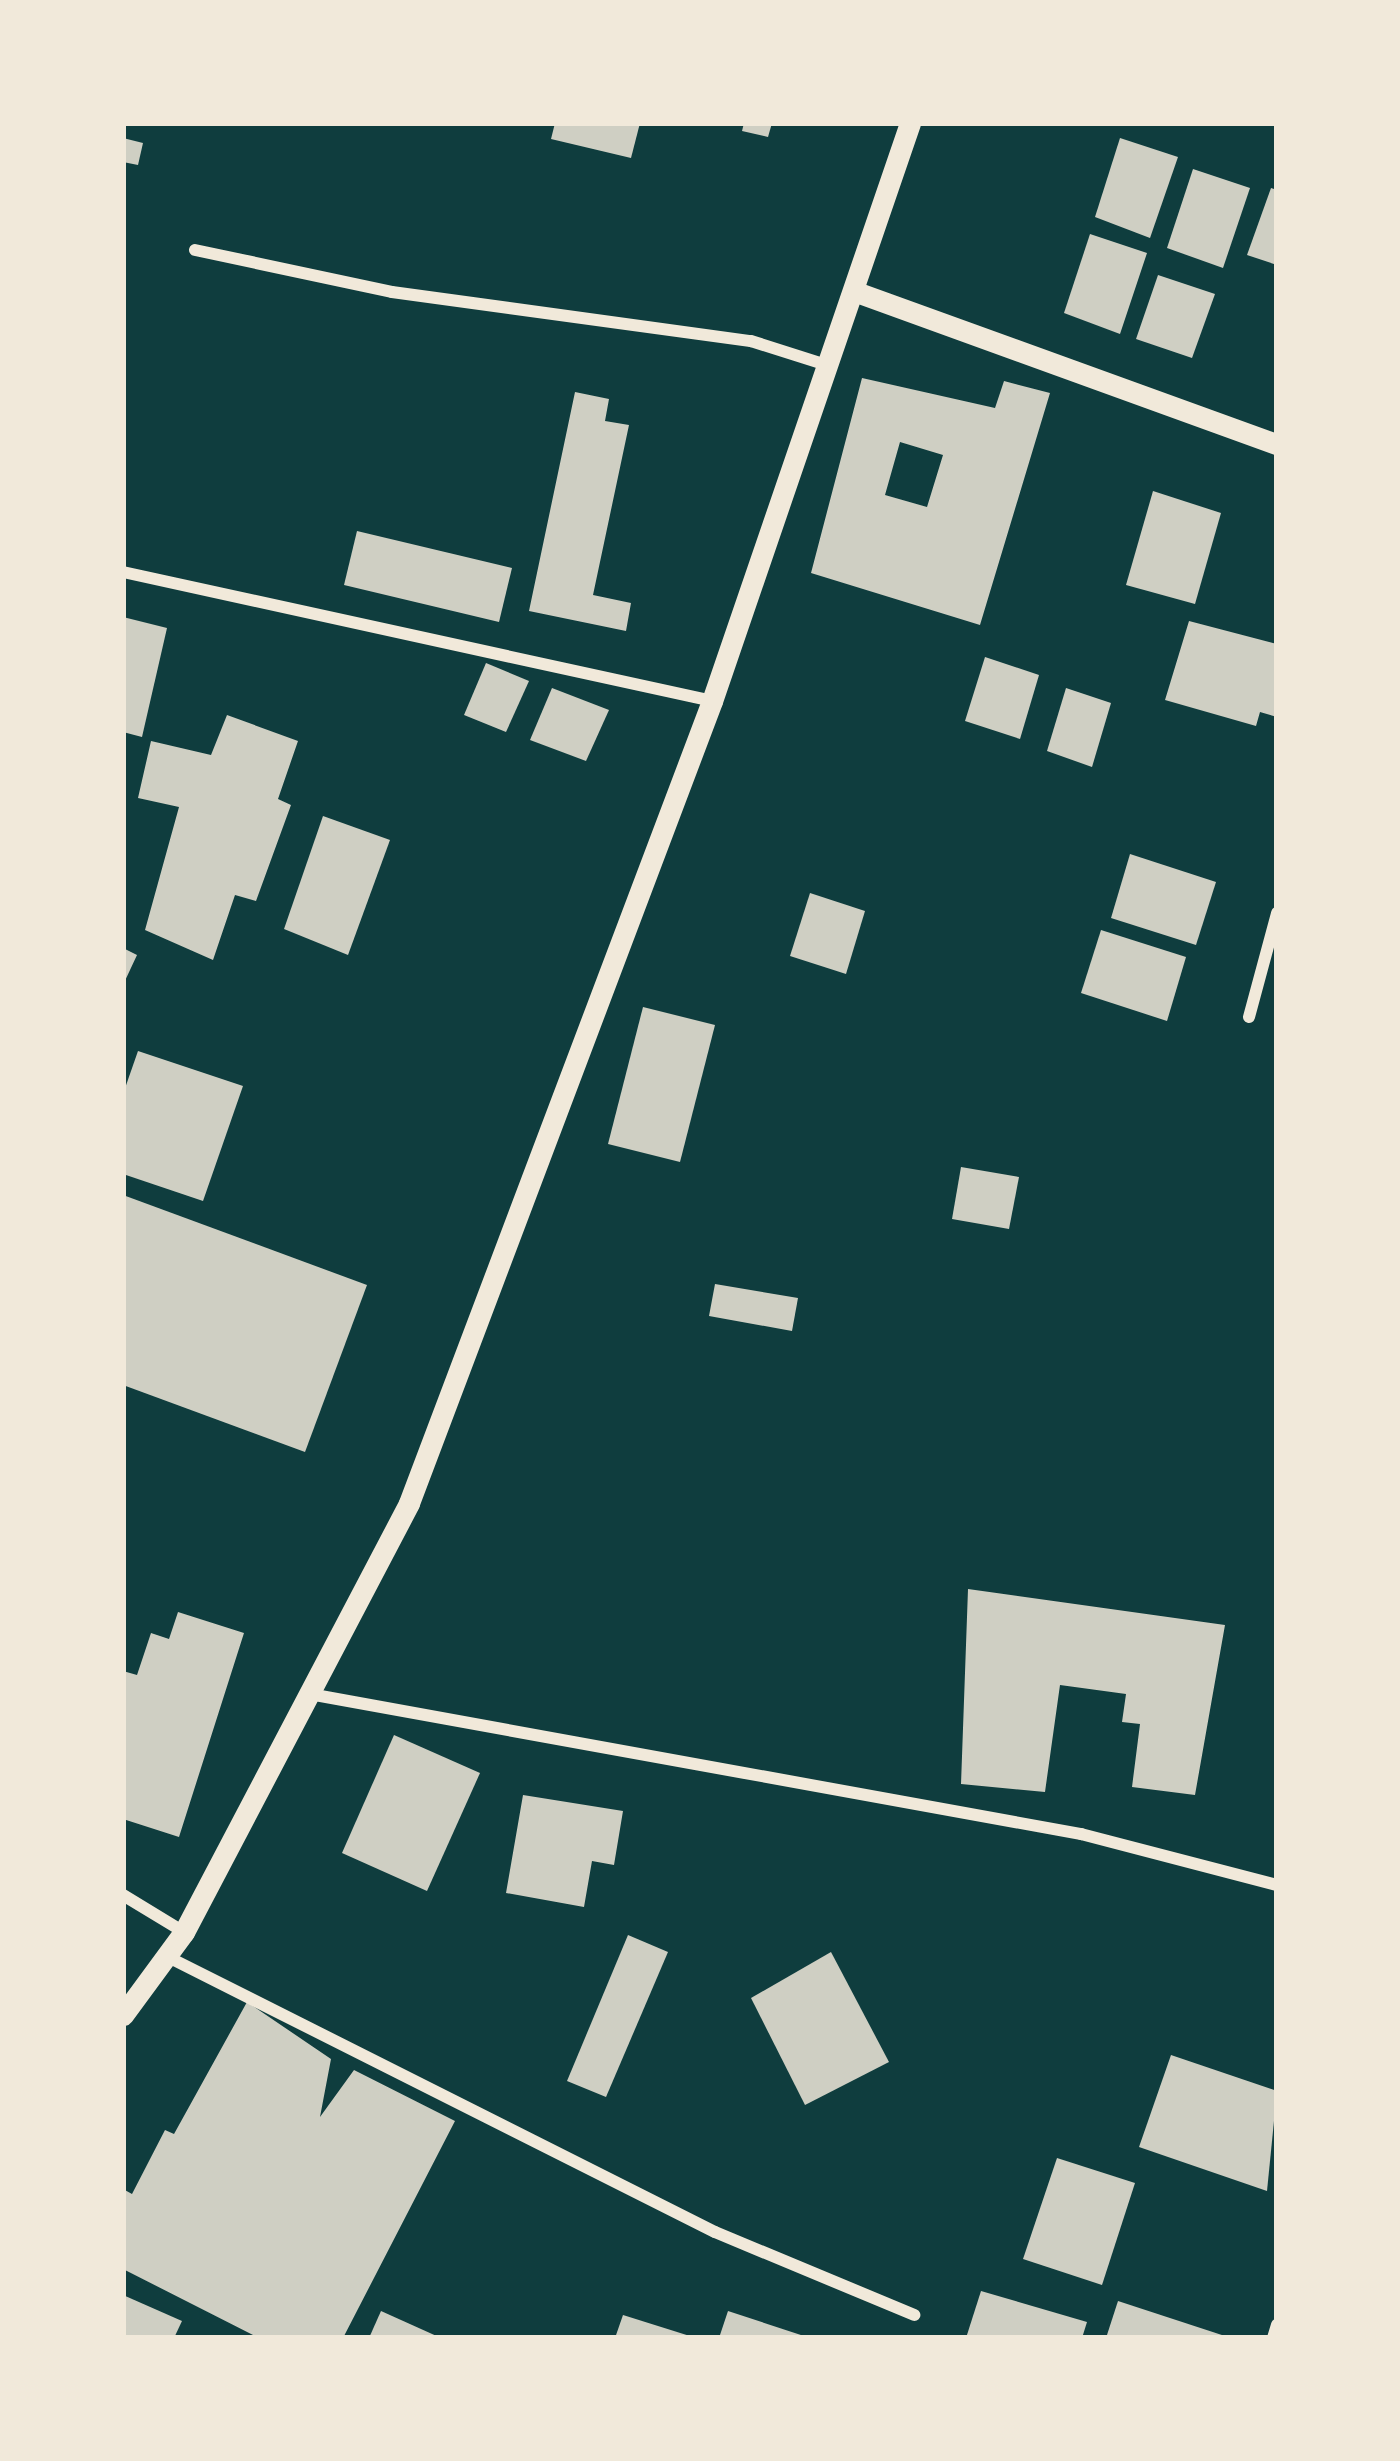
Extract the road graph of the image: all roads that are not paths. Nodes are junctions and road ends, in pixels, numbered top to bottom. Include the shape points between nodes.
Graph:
1 (910, 123) edge
2 (195, 250) dead end
3 (859, 293) junction
4 (832, 367) junction
5 (1277, 444) edge
6 (123, 572) edge
7 (712, 701) junction
8 (1277, 913) edge
9 (1249, 1017) dead end
10 (315, 1695) junction
11 (1277, 1885) edge
12 (123, 1895) edge
13 (184, 1932) junction
14 (165, 1955) junction
15 (123, 2015) edge
16 (914, 2314) dead end
17 (1277, 2325) edge
18 (1273, 2338) edge

1 - 3 street
2 - 4 street via 392,292 752,341
3 - 4 street
3 - 5 street
4 - 7 street
6 - 7 street
7 - 10 street via 409,1503
8 - 9 street
10 - 11 street via 1081,1834
10 - 13 street
12 - 13 street
13 - 14 street
14 - 15 street
14 - 16 street via 715,2232
17 - 18 street

